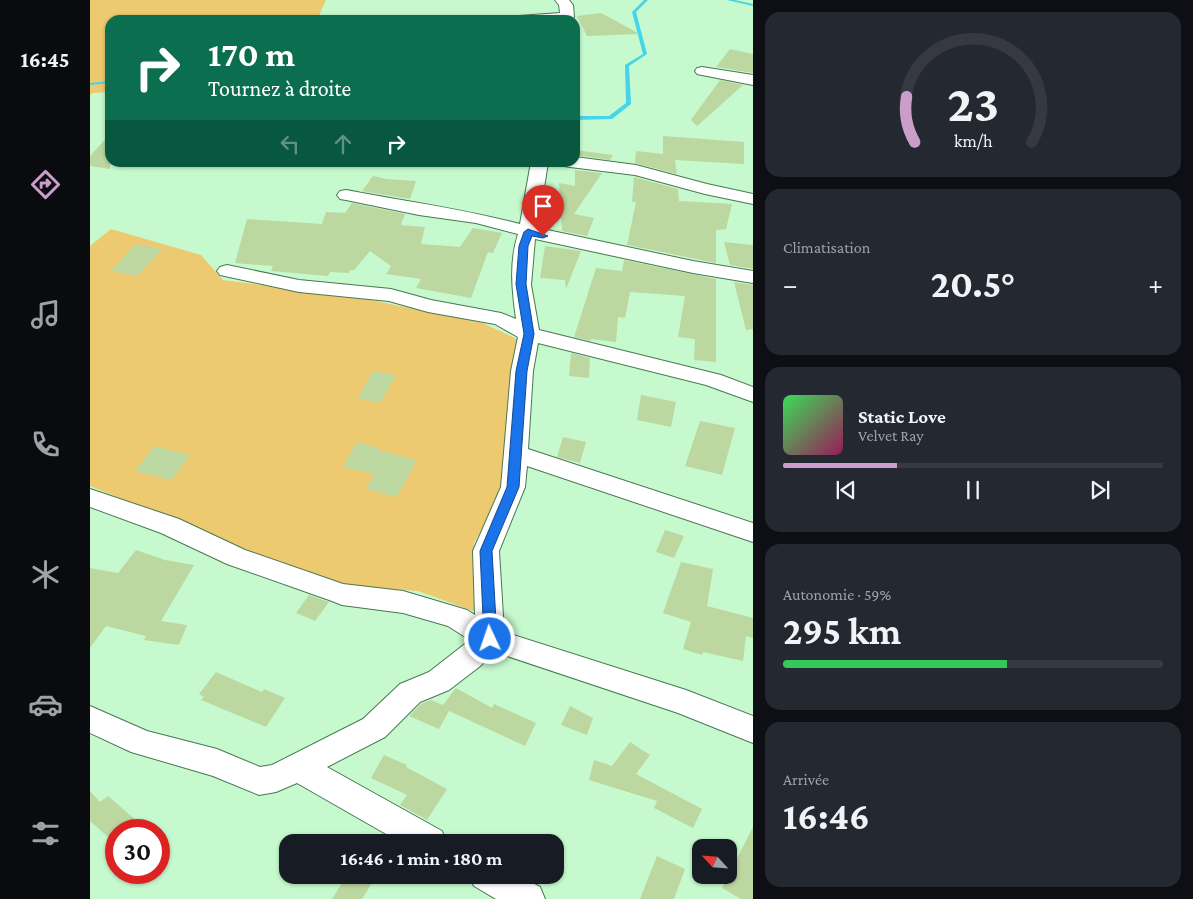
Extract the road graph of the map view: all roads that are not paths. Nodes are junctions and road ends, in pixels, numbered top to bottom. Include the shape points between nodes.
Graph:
1 (562, 0) edge
2 (567, 15) edge
3 (702, 71) dead end
4 (753, 80) edge
5 (580, 163) edge
6 (539, 167) edge
7 (346, 195) dead end
8 (753, 199) edge
9 (528, 232) junction
10 (227, 271) dead end
11 (753, 277) edge
12 (529, 334) junction
13 (753, 395) edge
14 (516, 454) junction
15 (90, 498) edge
16 (753, 533) edge
17 (490, 639) junction
18 (90, 719) edge
19 (753, 730) edge
20 (298, 767) junction
21 (416, 834) edge
22 (502, 884) edge
23 (528, 899) edge

1 - 2 street
3 - 4 street
5 - 8 street via 636,170
6 - 9 street
7 - 9 street via 478,218
9 - 11 street via 693,268
9 - 12 street via 521,284
10 - 12 street via 299,286 390,295 428,306 501,319
12 - 13 street via 713,380
12 - 14 street via 522,371
14 - 16 street
14 - 17 street via 513,487 486,551
15 - 17 street via 170,526 236,557 342,594 403,602 457,618
17 - 19 street via 686,702
17 - 20 street via 439,681 410,693 374,728
18 - 20 street via 142,743 217,762 260,781 276,778
20 - 21 street
22 - 23 street

